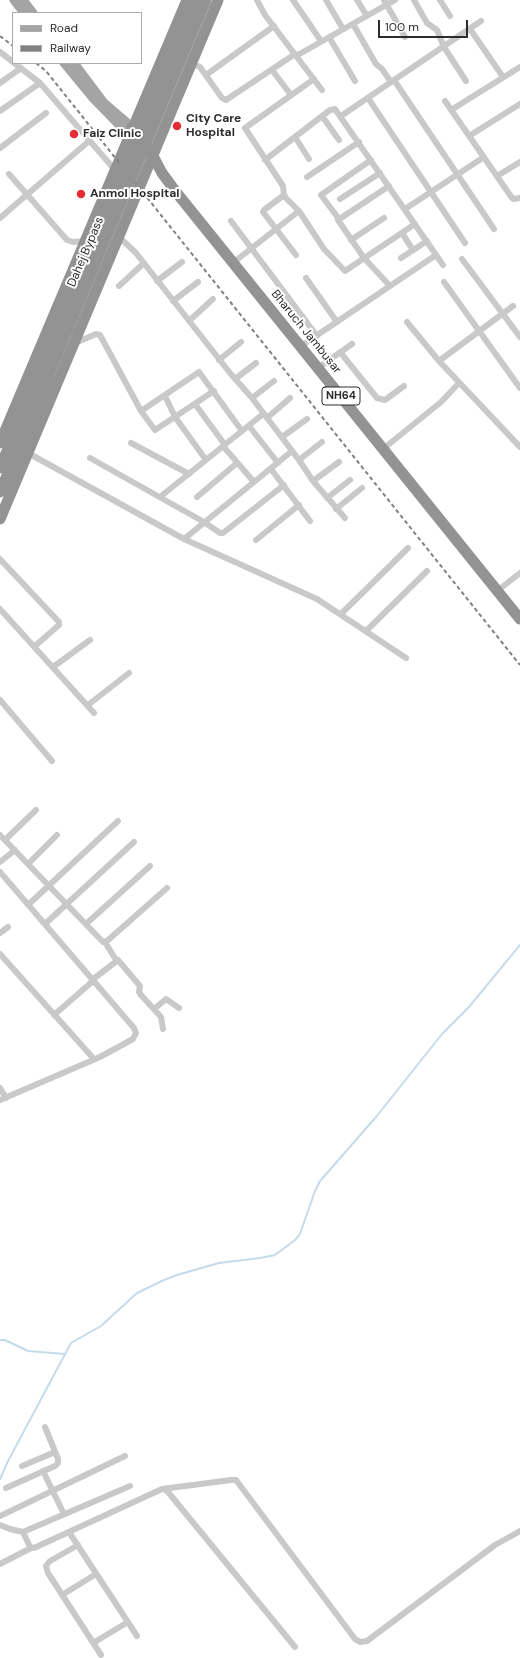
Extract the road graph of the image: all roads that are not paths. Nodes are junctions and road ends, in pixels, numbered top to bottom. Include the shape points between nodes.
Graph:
1 (14, 0) edge
2 (23, 0) edge
3 (187, 0) edge
4 (195, 0) edge
5 (206, 0) edge
6 (218, 0) edge
7 (257, 0) edge
8 (293, 0) edge
9 (326, 0) edge
10 (357, 0) edge
11 (395, 0) edge
12 (414, 0) edge
13 (440, 0) edge
14 (385, 2) edge
15 (23, 12) edge
16 (32, 12) edge
17 (367, 16) junction
18 (450, 16) dead end
19 (481, 21) dead end
20 (353, 24) junction
21 (274, 26) junction
22 (343, 29) junction
23 (470, 29) junction
24 (329, 37) junction
25 (405, 37) dead end
26 (322, 42) junction
27 (444, 46) junction
28 (0, 52) edge
29 (296, 55) junction
30 (12, 61) edge
31 (191, 63) junction
32 (16, 64) edge
33 (65, 64) edge
34 (75, 64) edge
35 (520, 67) edge
36 (21, 68) junction
37 (272, 70) junction
38 (206, 75) junction
39 (503, 77) junction
40 (314, 79) junction
41 (355, 81) dead end
42 (392, 81) junction
43 (466, 81) dead end
44 (0, 83) edge
45 (40, 83) junction
46 (322, 90) dead end
47 (291, 95) junction
48 (368, 98) junction
49 (445, 101) dead end
50 (520, 104) edge
51 (451, 110) junction
52 (0, 111) edge
53 (46, 113) dead end
54 (322, 116) junction
55 (341, 116) junction
56 (131, 131) junction
57 (469, 136) junction
58 (295, 137) junction
59 (339, 140) dead end
60 (89, 141) junction
61 (359, 142) junction
62 (0, 148) edge
63 (152, 154) junction
64 (484, 157) junction
65 (309, 159) dead end
66 (265, 160) junction
67 (371, 160) junction
68 (520, 162) edge
69 (148, 165) junction
70 (115, 170) junction
71 (162, 173) junction
72 (380, 173) junction
73 (9, 174) dead end
74 (456, 175) junction
75 (497, 176) junction
76 (307, 177) dead end
77 (389, 186) junction
78 (431, 192) junction
79 (27, 195) junction
80 (284, 195) junction
81 (520, 198) edge
82 (340, 199) dead end
83 (405, 209) junction
84 (299, 211) junction
85 (0, 218) edge
86 (384, 218) dead end
87 (339, 219) junction
88 (231, 221) dead end
89 (415, 224) junction
90 (494, 229) dead end
91 (275, 230) junction
92 (402, 233) junction
93 (119, 237) junction
94 (351, 240) junction
95 (85, 241) junction
96 (427, 241) junction
97 (465, 243) dead end
98 (252, 248) junction
99 (413, 250) junction
100 (296, 255) dead end
101 (436, 255) junction
102 (364, 258) junction
103 (401, 258) dead end
104 (462, 259) dead end
105 (182, 262) dead end
106 (234, 262) junction
107 (144, 264) junction
108 (443, 264) dead end
109 (306, 278) dead end
110 (158, 281) junction
111 (198, 282) dead end
112 (444, 282) dead end
113 (119, 286) dead end
114 (390, 286) junction
115 (213, 299) dead end
116 (173, 301) junction
117 (513, 306) dead end
118 (503, 314) junction
119 (189, 321) junction
120 (337, 322) junction
121 (407, 322) dead end
122 (479, 331) junction
123 (317, 336) junction
124 (520, 337) edge
125 (241, 342) dead end
126 (75, 343) junction
127 (352, 344) dead end
128 (301, 346) junction
129 (340, 352) junction
130 (220, 360) junction
131 (438, 361) junction
132 (256, 362) dead end
133 (318, 368) junction
134 (43, 378) junction
135 (235, 379) junction
136 (274, 381) dead end
137 (459, 383) junction
138 (404, 386) dead end
139 (520, 388) edge
140 (214, 391) junction
141 (166, 398) dead end
142 (252, 398) junction
143 (290, 398) dead end
144 (195, 404) junction
145 (138, 405) junction
146 (149, 406) junction
147 (141, 411) junction
148 (265, 416) junction
149 (175, 417) junction
150 (307, 419) dead end
151 (3, 425) edge
152 (249, 426) junction
153 (242, 431) junction
154 (282, 437) junction
155 (322, 442) dead end
156 (0, 443) edge
157 (131, 443) dead end
158 (224, 446) junction
159 (520, 447) edge
160 (383, 449) junction
161 (292, 451) junction
162 (28, 453) junction
163 (90, 458) dead end
164 (206, 460) junction
165 (299, 460) junction
166 (339, 462) dead end
167 (237, 463) junction
168 (278, 463) junction
169 (0, 468) edge
170 (272, 469) junction
171 (189, 474) junction
172 (350, 480) dead end
173 (313, 481) junction
174 (254, 482) junction
175 (284, 485) junction
176 (362, 488) dead end
177 (0, 492) edge
178 (160, 497) junction
179 (197, 497) dead end
180 (327, 498) junction
181 (299, 506) junction
182 (336, 509) junction
183 (345, 518) dead end
184 (0, 519) edge
185 (310, 521) dead end
186 (204, 522) junction
187 (184, 539) junction
188 (256, 540) dead end
189 (408, 548) dead end
190 (0, 559) edge
191 (426, 571) dead end
192 (520, 573) edge
193 (497, 591) junction
194 (0, 609) edge
195 (341, 614) junction
196 (520, 619) edge
197 (366, 631) junction
198 (90, 640) dead end
199 (35, 646) junction
200 (406, 658) dead end
201 (53, 667) junction
202 (128, 673) dead end
203 (0, 700) edge
204 (88, 705) junction
205 (94, 712) dead end
206 (52, 761) dead end
207 (36, 810) dead end
208 (118, 821) dead end
209 (57, 835) dead end
210 (2, 837) edge
211 (134, 842) dead end
212 (15, 850) junction
213 (0, 862) edge
214 (28, 864) junction
215 (150, 866) dead end
216 (0, 872) edge
217 (49, 885) junction
218 (167, 888) dead end
219 (66, 904) junction
220 (28, 905) junction
221 (45, 924) junction
222 (86, 924) junction
223 (8, 927) dead end
224 (0, 933) edge
225 (105, 942) junction
226 (0, 954) edge
227 (116, 960) junction
228 (92, 980) junction
229 (179, 1008) dead end
230 (154, 1009) junction
231 (54, 1015) junction
232 (163, 1029) dead end
233 (94, 1059) junction
234 (0, 1088) edge
235 (3, 1099) edge
236 (45, 1426) dead end
237 (55, 1452) junction
238 (125, 1456) dead end
239 (22, 1466) dead end
240 (43, 1471) junction
241 (130, 1486) dead end
242 (6, 1488) dead end
243 (164, 1489) junction
244 (53, 1491) junction
245 (64, 1514) junction
246 (0, 1516) edge
247 (0, 1525) edge
248 (520, 1531) edge
249 (23, 1532) junction
250 (69, 1532) junction
251 (78, 1545) junction
252 (31, 1548) junction
253 (0, 1564) edge
254 (96, 1574) junction
255 (62, 1595) junction
256 (128, 1622) junction
257 (137, 1636) dead end
258 (93, 1643) junction
259 (295, 1647) dead end
260 (101, 1655) dead end

1 - 15 main road
2 - 16 main road
3 - 56 highway
4 - 134 highway, Dahej Bypass, bridge
5 - 134 highway, Dahej Bypass, bridge
6 - 31 highway
7 - 21 street
8 - 26 street
9 - 22 street
10 - 17 street
11 - 14 street
12 - 27 street via 427,23 437,30
13 - 18 street
14 - 17 street
14 - 25 street
17 - 20 street
19 - 23 street
20 - 22 street
20 - 42 street via 376,64
21 - 29 street
21 - 38 street
22 - 24 street
23 - 27 street
23 - 39 street
24 - 26 street
24 - 41 street
26 - 29 street
27 - 42 street
27 - 43 street
28 - 30 street
29 - 37 street
29 - 40 street
31 - 38 street via 199,66
31 - 63 highway
32 - 36 street
33 - 56 main road, Bharuch Jambusar via 92,97
34 - 56 main road, Bharuch Jambusar via 104,103
35 - 39 street
36 - 44 street
36 - 45 street
37 - 38 street via 226,100
37 - 47 street
39 - 51 street
40 - 46 street
40 - 47 street
42 - 48 street
42 - 74 street
45 - 52 street
45 - 60 street
47 - 66 street via 245,128
48 - 55 street
48 - 78 street
49 - 51 street
50 - 57 street
51 - 57 street
53 - 62 street
54 - 55 street via 333,109
54 - 58 street
54 - 59 street
55 - 61 street
56 - 63 highway, Bharuch Jambusar / NH64
56 - 69 highway, Bharuch Jambusar / NH64
56 - 70 highway
57 - 64 street
58 - 65 street
58 - 66 street
60 - 70 street
60 - 79 street
61 - 67 street
61 - 76 street
63 - 69 highway
63 - 71 highway, Bharuch Jambusar / NH64
64 - 74 street
64 - 75 street
66 - 80 street via 283,186
67 - 72 street
67 - 87 street via 321,195
68 - 75 street
69 - 71 highway, Bharuch Jambusar / NH64
69 - 93 highway
70 - 95 highway
71 - 106 highway, Bharuch Jambusar / NH64
72 - 77 street
72 - 82 street
73 - 79 street
74 - 78 street
74 - 90 street
75 - 81 street via 512,198
77 - 83 street
77 - 87 street
78 - 83 street
78 - 97 street
79 - 85 street
79 - 95 street via 67,240
80 - 84 street
80 - 91 street via 263,212
83 - 89 street
84 - 91 street
84 - 102 street via 324,250 345,271
86 - 94 street
87 - 94 street
88 - 98 street
89 - 92 street
89 - 96 street
91 - 98 street
91 - 100 street
92 - 99 street
92 - 102 street
93 - 107 street
93 - 126 highway
94 - 102 street
95 - 151 highway
96 - 99 street
96 - 101 street
98 - 106 street
98 - 123 street
99 - 103 street
101 - 108 street
101 - 114 street
102 - 114 street
104 - 118 street
105 - 110 street
106 - 128 highway, Bharuch Jambusar / NH64
107 - 110 street
107 - 113 street
109 - 120 street
110 - 116 street
111 - 116 street
112 - 122 street
114 - 120 street
115 - 119 street
116 - 119 street
117 - 118 street
118 - 122 street
118 - 124 street
119 - 130 street
120 - 123 street
121 - 131 street
122 - 131 street
122 - 139 street
123 - 128 street
125 - 130 street
126 - 145 street via 100,334
126 - 162 highway
127 - 129 street
128 - 133 highway, Bharuch Jambusar / NH64
129 - 133 street
129 - 138 street via 378,398 385,400
130 - 135 street
131 - 137 street
132 - 135 street
133 - 160 highway, Bharuch Jambusar / NH64
134 - 169 highway, Dahej Bypass
134 - 177 highway, Dahej Bypass
135 - 142 street
136 - 142 street
137 - 159 street
137 - 160 street via 441,402
140 - 144 street
140 - 146 street via 199,372
140 - 153 street
141 - 149 street
142 - 148 street
143 - 148 street
144 - 149 street
144 - 158 street
145 - 146 street
145 - 147 street
146 - 147 street
147 - 149 street via 155,430
148 - 152 street
148 - 154 street
149 - 164 street
150 - 154 street
151 - 156 highway
152 - 153 street
152 - 168 street
153 - 158 street
154 - 161 street
155 - 165 street
157 - 171 street
158 - 164 street
158 - 167 street
160 - 193 highway, Bharuch Jambusar / NH64
161 - 165 street
161 - 168 street
162 - 184 highway
162 - 187 street
163 - 178 street
164 - 171 street
165 - 173 street
166 - 173 street
167 - 174 street
167 - 179 street
168 - 170 street
170 - 174 street
170 - 175 street
171 - 178 street
172 - 180 street
173 - 180 street
174 - 186 street
175 - 181 street
175 - 186 street via 223,533
176 - 182 street
178 - 186 street
180 - 182 street
181 - 185 street
181 - 188 street
182 - 183 street
186 - 187 street
187 - 195 street via 317,598
189 - 195 street
190 - 199 street via 59,622 59,626
191 - 197 street
192 - 193 street
193 - 196 highway, Bharuch Jambusar / NH64
194 - 199 street
195 - 197 street
197 - 200 street
198 - 201 street
199 - 201 street
201 - 204 street
202 - 204 street
203 - 206 street
204 - 205 street
207 - 210 street
208 - 217 street
209 - 214 street
210 - 212 street
211 - 219 street
212 - 213 street
212 - 214 street
214 - 217 street
215 - 222 street
216 - 220 street
217 - 219 street
217 - 220 street
218 - 225 street
219 - 221 street
219 - 222 street
220 - 221 street
221 - 228 street
222 - 225 street
223 - 224 street
225 - 227 street
226 - 231 street
227 - 228 street
227 - 230 street via 140,986 139,992
228 - 231 street
228 - 233 street via 136,1033 132,1039
229 - 230 street via 166,999
230 - 232 street via 161,1017
231 - 233 street
233 - 235 street
234 - 235 street
236 - 237 street
237 - 239 street
237 - 240 street via 58,1463
238 - 244 street
240 - 242 street
240 - 244 street
241 - 245 street
243 - 248 street via 236,1480 355,1639 360,1642 367,1641 495,1546
243 - 250 street
243 - 259 street
244 - 245 street
244 - 246 street
245 - 249 street
247 - 249 street
249 - 252 street
250 - 251 street
250 - 252 street
251 - 254 street
251 - 255 street via 46,1564 46,1569
252 - 253 street
254 - 255 street
254 - 256 street
255 - 258 street
256 - 257 street
256 - 258 street
258 - 260 street

